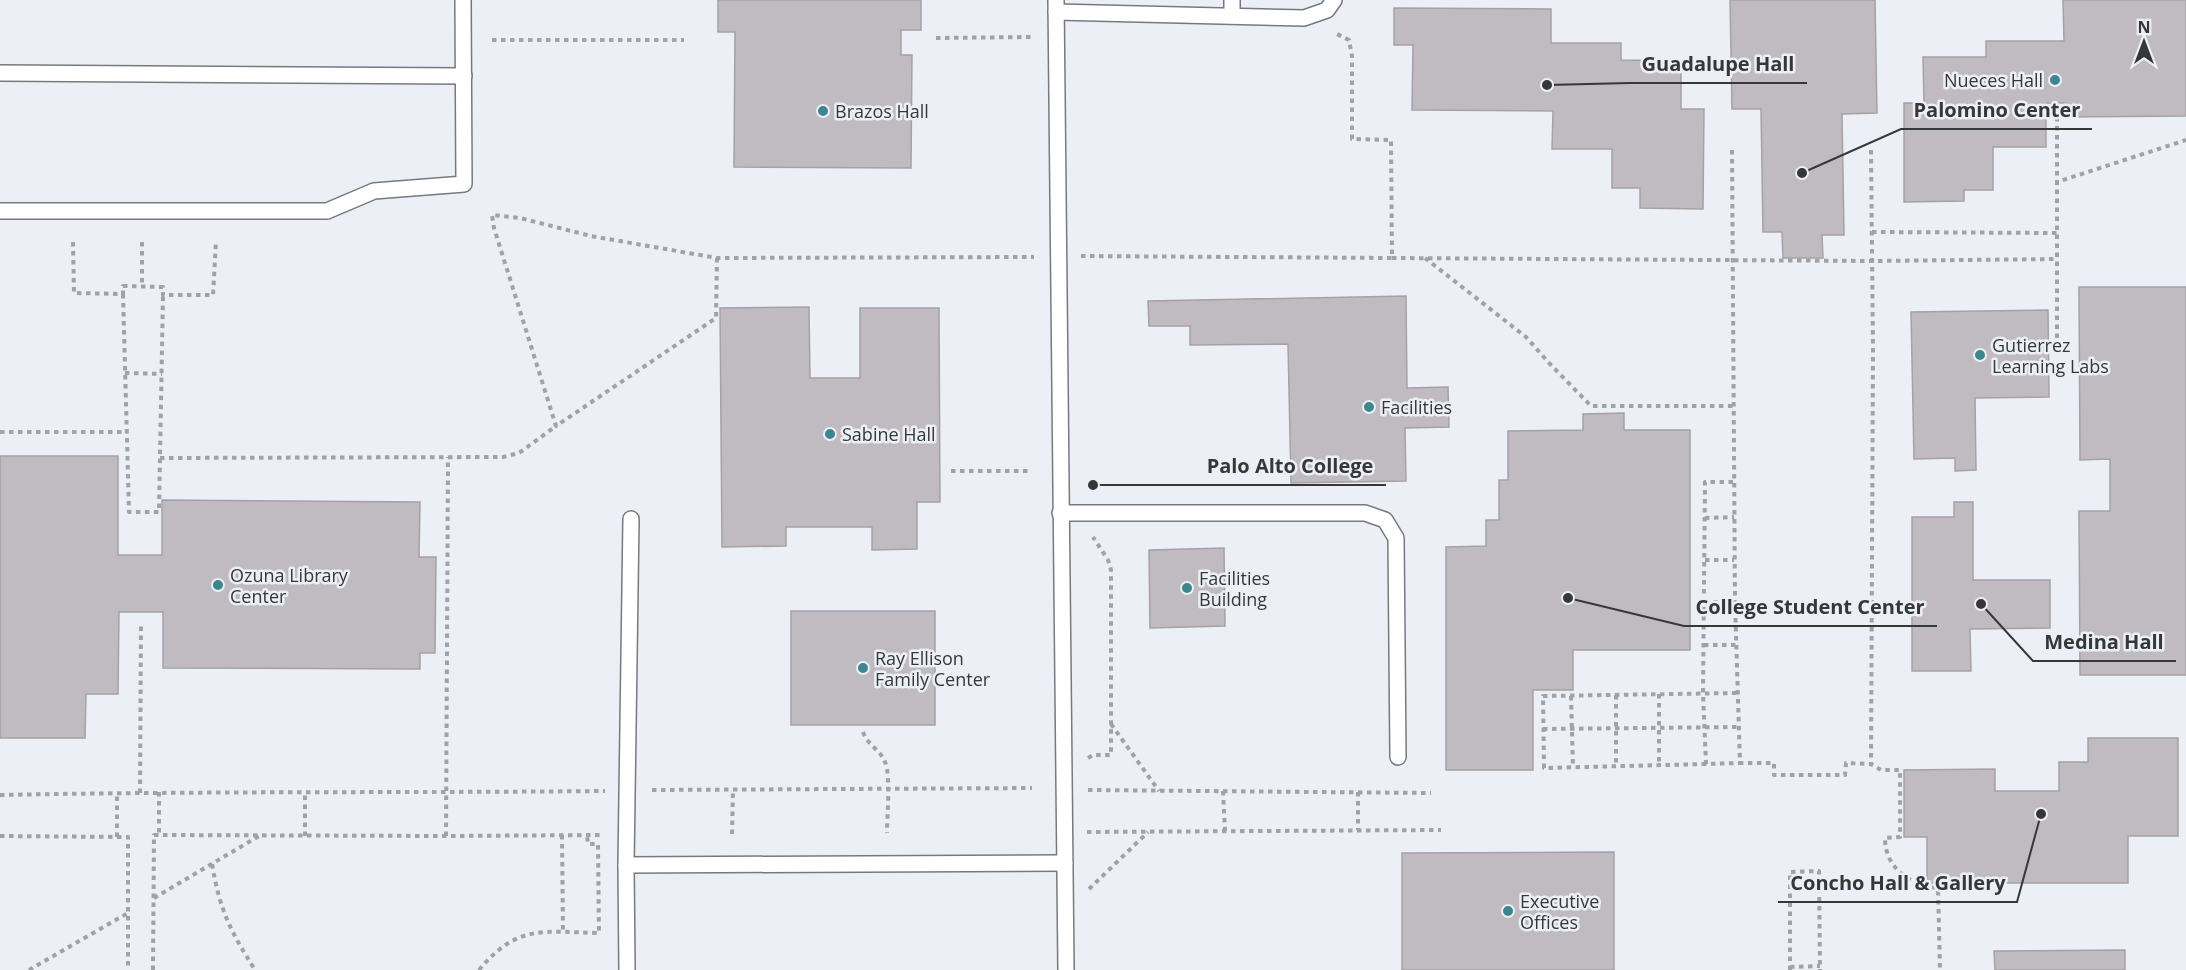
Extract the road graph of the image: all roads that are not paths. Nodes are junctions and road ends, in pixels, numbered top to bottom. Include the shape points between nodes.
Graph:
1 (463, 0) edge
2 (1232, 0) edge
3 (1334, 0) edge
4 (1056, 6) edge
5 (1232, 16) junction
6 (0, 73) edge
7 (464, 76) junction
8 (0, 211) edge
9 (1060, 513) junction
10 (631, 519) dead end
11 (1398, 757) dead end
12 (1065, 863) junction
13 (626, 864) junction
14 (627, 970) edge
15 (1066, 970) edge

1 - 7 lane
2 - 5 lane
3 - 5 lane via 1327,10 1304,18
4 - 5 lane
4 - 9 lane
6 - 7 lane
7 - 8 lane via 464,184 374,191 327,211
9 - 11 lane via 1365,513 1385,520 1396,538
9 - 12 lane
10 - 13 lane
12 - 13 lane
12 - 15 lane
13 - 14 lane

